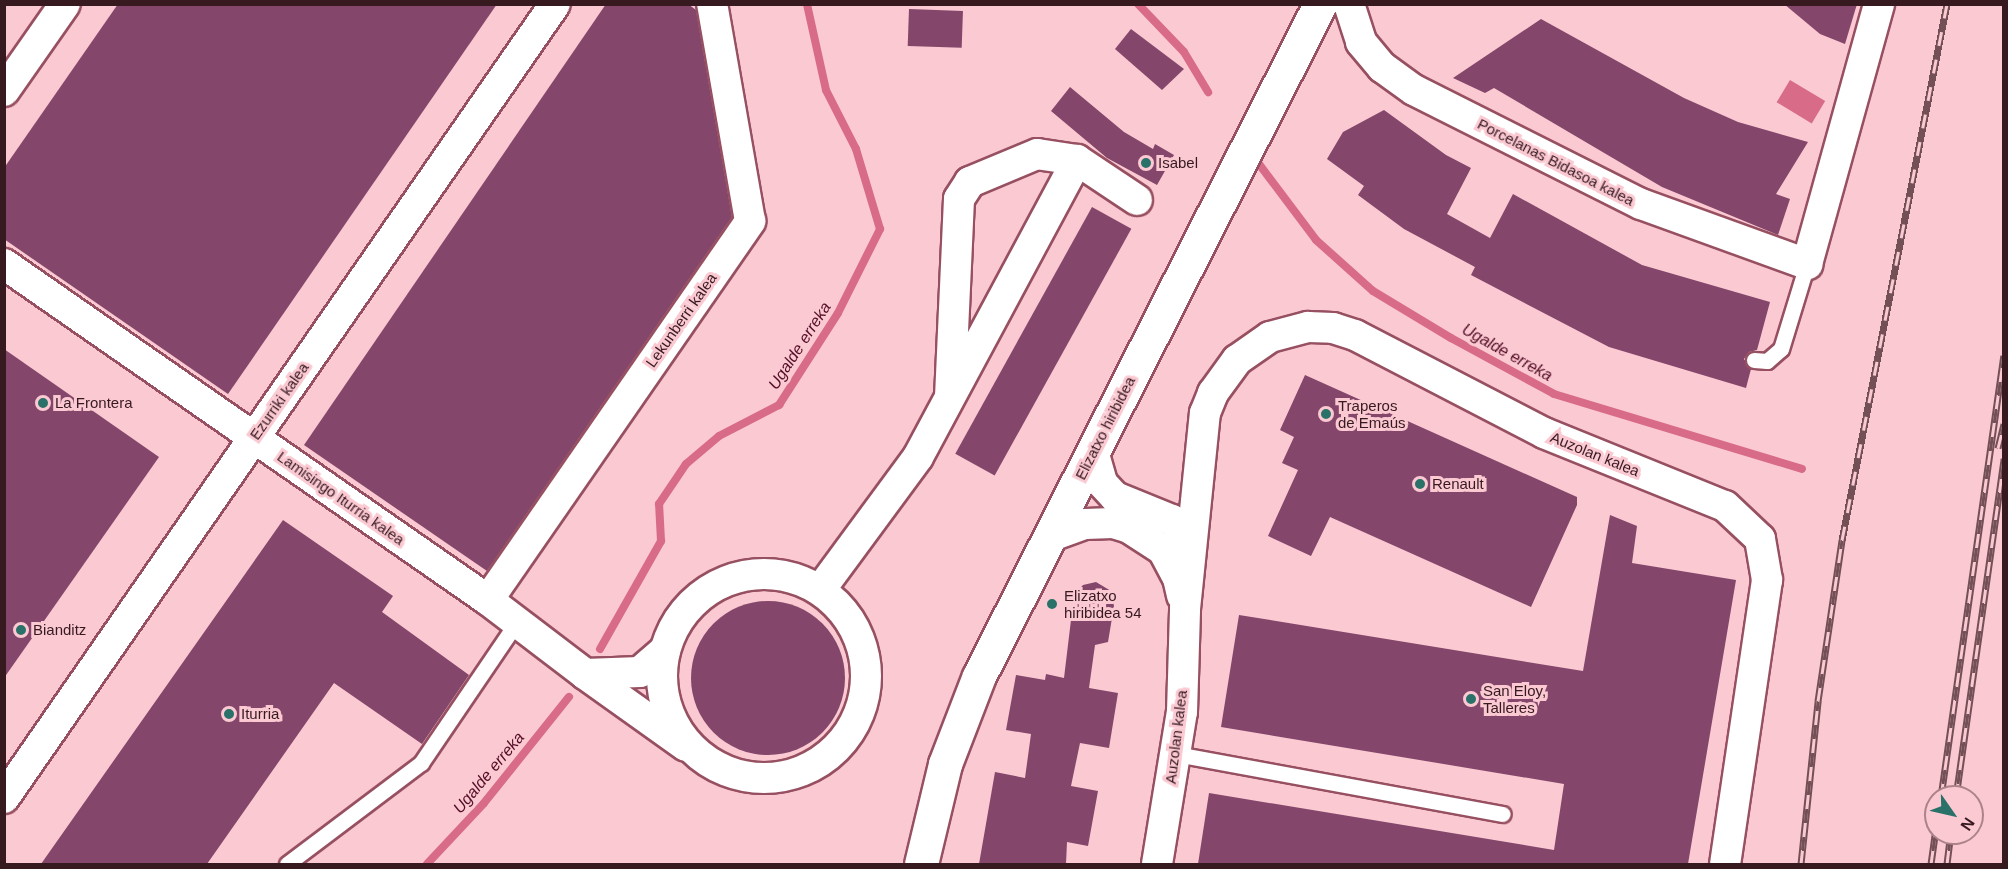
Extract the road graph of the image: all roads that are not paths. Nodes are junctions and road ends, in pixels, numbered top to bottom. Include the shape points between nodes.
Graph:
1 (65, 4) edge
2 (555, 4) edge
3 (712, 4) edge
4 (1300, 4) edge
5 (1320, 4) edge
6 (1349, 4) edge
7 (1879, 4) edge
8 (4, 91) edge
9 (1077, 160) junction
10 (1137, 200) dead end
11 (4, 264) edge
12 (1807, 264) junction
13 (1754, 360) dead end
14 (950, 396) junction
15 (254, 438) junction
16 (1093, 451) junction
17 (1197, 471) junction
18 (1154, 512) junction
19 (1049, 537) junction
20 (1191, 538) junction
21 (1154, 542) junction
22 (820, 591) junction
23 (488, 600) junction
24 (1185, 609) junction
25 (517, 622) junction
26 (665, 650) junction
27 (585, 674) junction
28 (686, 746) junction
29 (1176, 754) junction
30 (4, 798) edge
31 (1503, 814) dead end
32 (286, 864) edge
33 (908, 864) edge
34 (921, 864) edge
35 (1157, 864) edge
36 (1725, 864) edge

1 - 8 street
2 - 15 street, Ezurriki kalea
3 - 23 street, Lekunberri kalea via 750,221
4 - 33 main road, Elizatxo hiribidea via 1279,58 966,670 932,760
5 - 16 main road, Elizatxo hiribidea
6 - 12 street, Porcelanas Bidasoa kalea via 1360,42 1382,67 1413,90 1641,204
7 - 12 street
9 - 10 street
9 - 14 street
9 - 14 street via 1037,154 970,182 958,200
11 - 15 street, Lamisingo Iturria kalea
12 - 13 lane via 1781,350 1767,361
14 - 22 street via 918,457
15 - 23 street, Lamisingo Iturria kalea
15 - 30 street, Ezurriki kalea
16 - 18 street via 1102,483 1115,497
16 - 19 main road, Elizatxo hiribidea
17 - 18 street
17 - 20 street, Auzolan kalea
17 - 36 street, Auzolan kalea via 1205,413 1213,393 1238,360 1253,347 1289,330 1333,328 1375,343 1544,433 1725,506 1760,539 1767,580
18 - 20 street via 1184,529
19 - 21 street, Auzolan kalea via 1099,522 1129,528
19 - 34 main road, Elizatxo hiribidea via 962,719 939,787
20 - 21 street, Auzolan kalea via 1179,551
20 - 24 street, Auzolan kalea
21 - 24 street, Auzolan kalea via 1171,560
22 - 26 street via 811,584 759,572 724,580 694,600 676,622
22 - 28 street via 840,605 863,646 867,682 855,725 832,753 815,765 781,778 745,777 701,758
23 - 25 street, Lamisingo Iturria kalea
24 - 29 street, Auzolan kalea via 1182,712
25 - 27 street, Lamisingo Iturria kalea
25 - 32 lane via 421,763
26 - 27 street via 640,672
26 - 28 street via 662,691
27 - 28 street, Lamisingo Iturria kalea
29 - 31 lane
29 - 35 street, Auzolan kalea

